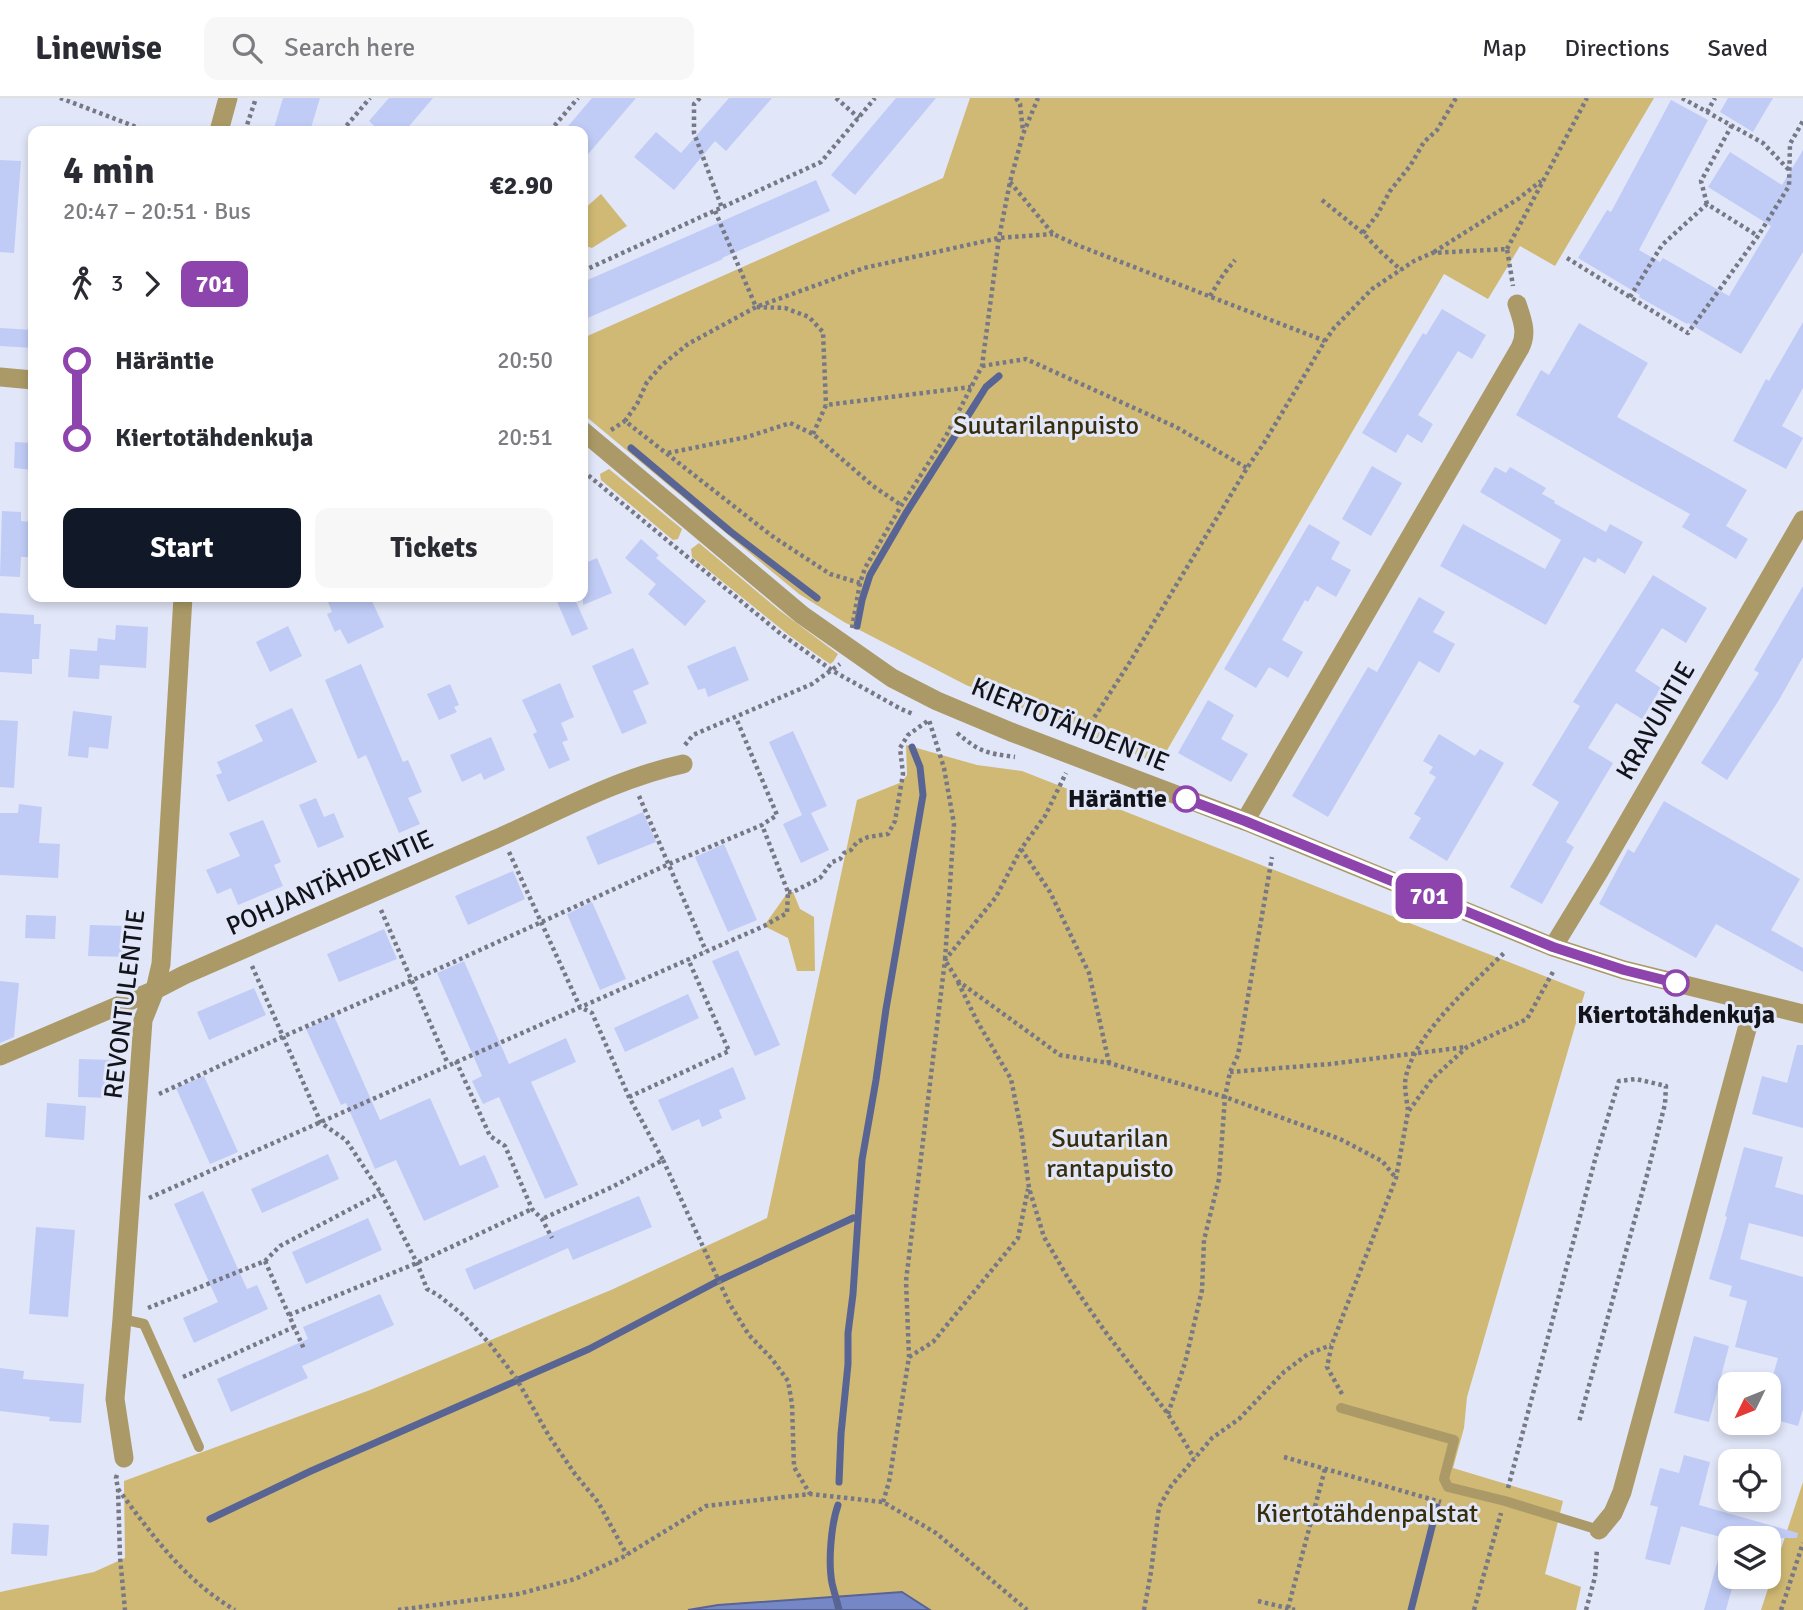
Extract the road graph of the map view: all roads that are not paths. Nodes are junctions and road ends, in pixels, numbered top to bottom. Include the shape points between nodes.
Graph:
1 (228, 98) edge
2 (220, 126) edge
3 (1517, 304) road end
4 (0, 377) edge
5 (28, 380) edge
6 (588, 436) edge
7 (1803, 520) edge
8 (183, 602) edge
9 (683, 764) dead end
10 (1245, 821) junction
11 (1553, 947) junction
12 (155, 990) junction
13 (1754, 1003) junction
14 (1803, 1014) edge
15 (0, 1056) edge
16 (130, 1316) junction
17 (1341, 1408) road end
18 (199, 1447) dead end
19 (124, 1458) road end
20 (1599, 1530) joint

1 - 2 street
3 - 10 street via 1525,338 1520,348
4 - 5 street
6 - 10 street, KIERTOTÄHDENTIE via 802,615 892,678 1011,732
7 - 11 street, KRAVUNTIE
8 - 12 street, REVONTULENTIE via 161,964
9 - 12 street, POHJANTÄHDENTIE via 632,779
10 - 11 street, KIERTOTÄHDENTIE
11 - 13 street, KIERTOTÄHDENTIE
12 - 15 street, POHJANTÄHDENTIE
12 - 16 street, REVONTULENTIE via 144,1020
13 - 14 street, KIERTOTÄHDENTIE
13 - 20 street via 1622,1492
16 - 18 lane via 144,1324
16 - 19 street, REVONTULENTIE via 115,1399
17 - 20 lane via 1454,1440 1444,1479 1448,1487

